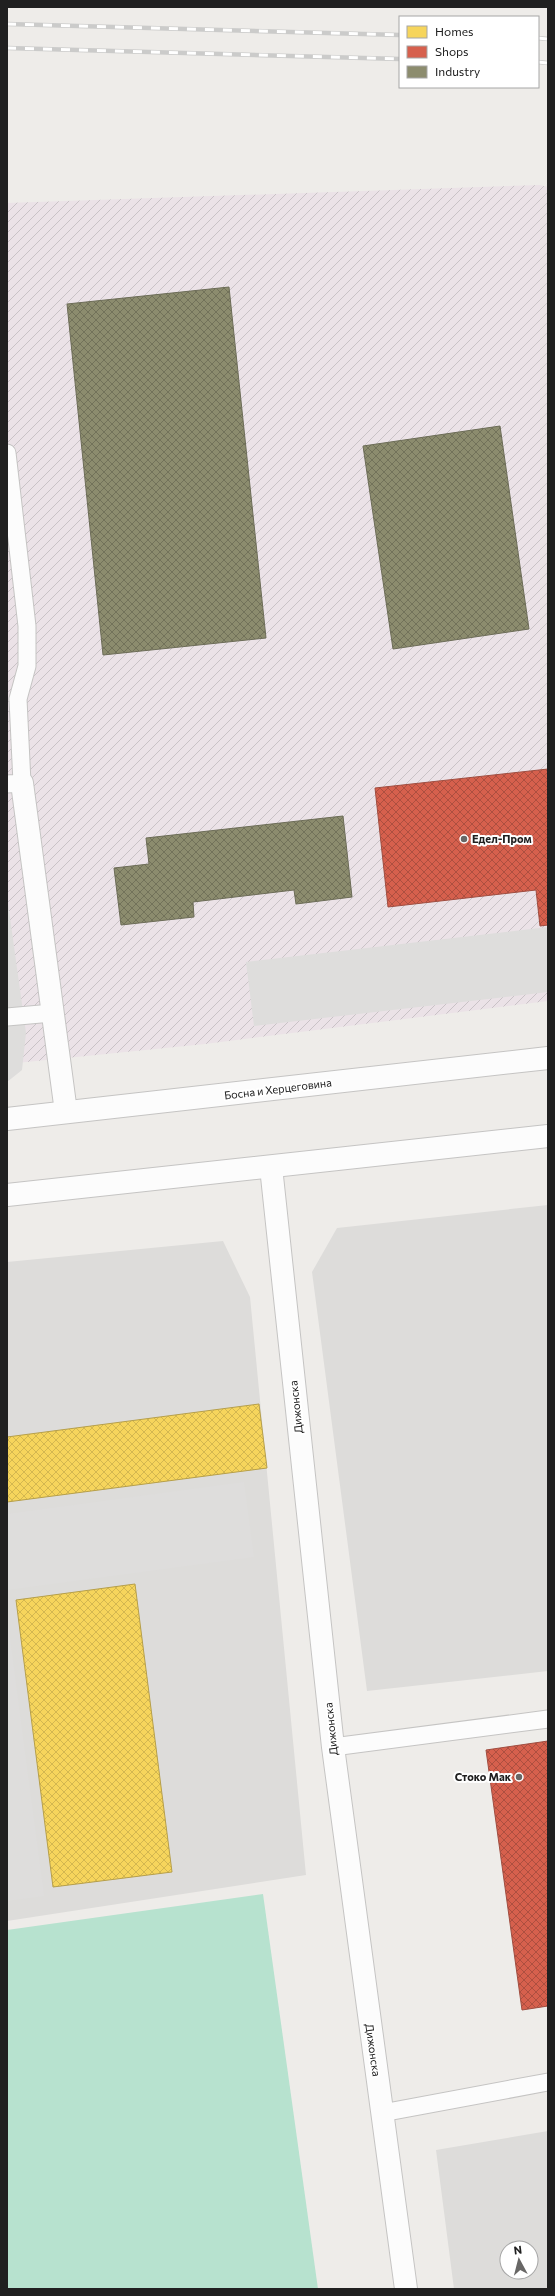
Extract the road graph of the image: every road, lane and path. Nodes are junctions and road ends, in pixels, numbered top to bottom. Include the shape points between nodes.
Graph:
1 (7, 453) edge
2 (14, 784) edge
3 (52, 1013) junction
4 (7, 1017) edge
5 (548, 1058) edge
6 (66, 1112) junction
7 (7, 1119) edge
8 (548, 1136) edge
9 (271, 1167) junction
10 (7, 1195) edge
11 (548, 1719) edge
12 (333, 1747) junction
13 (548, 2082) edge
14 (382, 2113) junction
15 (406, 2289) edge

1 - 2 lane via 26,626 27,666 18,699
2 - 3 street
3 - 4 lane
3 - 6 street
5 - 6 street, Босна и Херцеговина
6 - 7 street, Босна и Херцеговина
8 - 9 street
9 - 10 street
9 - 12 street, Дижонска
11 - 12 lane
12 - 14 street, Дижонска
13 - 14 lane
14 - 15 street, Дижонска

